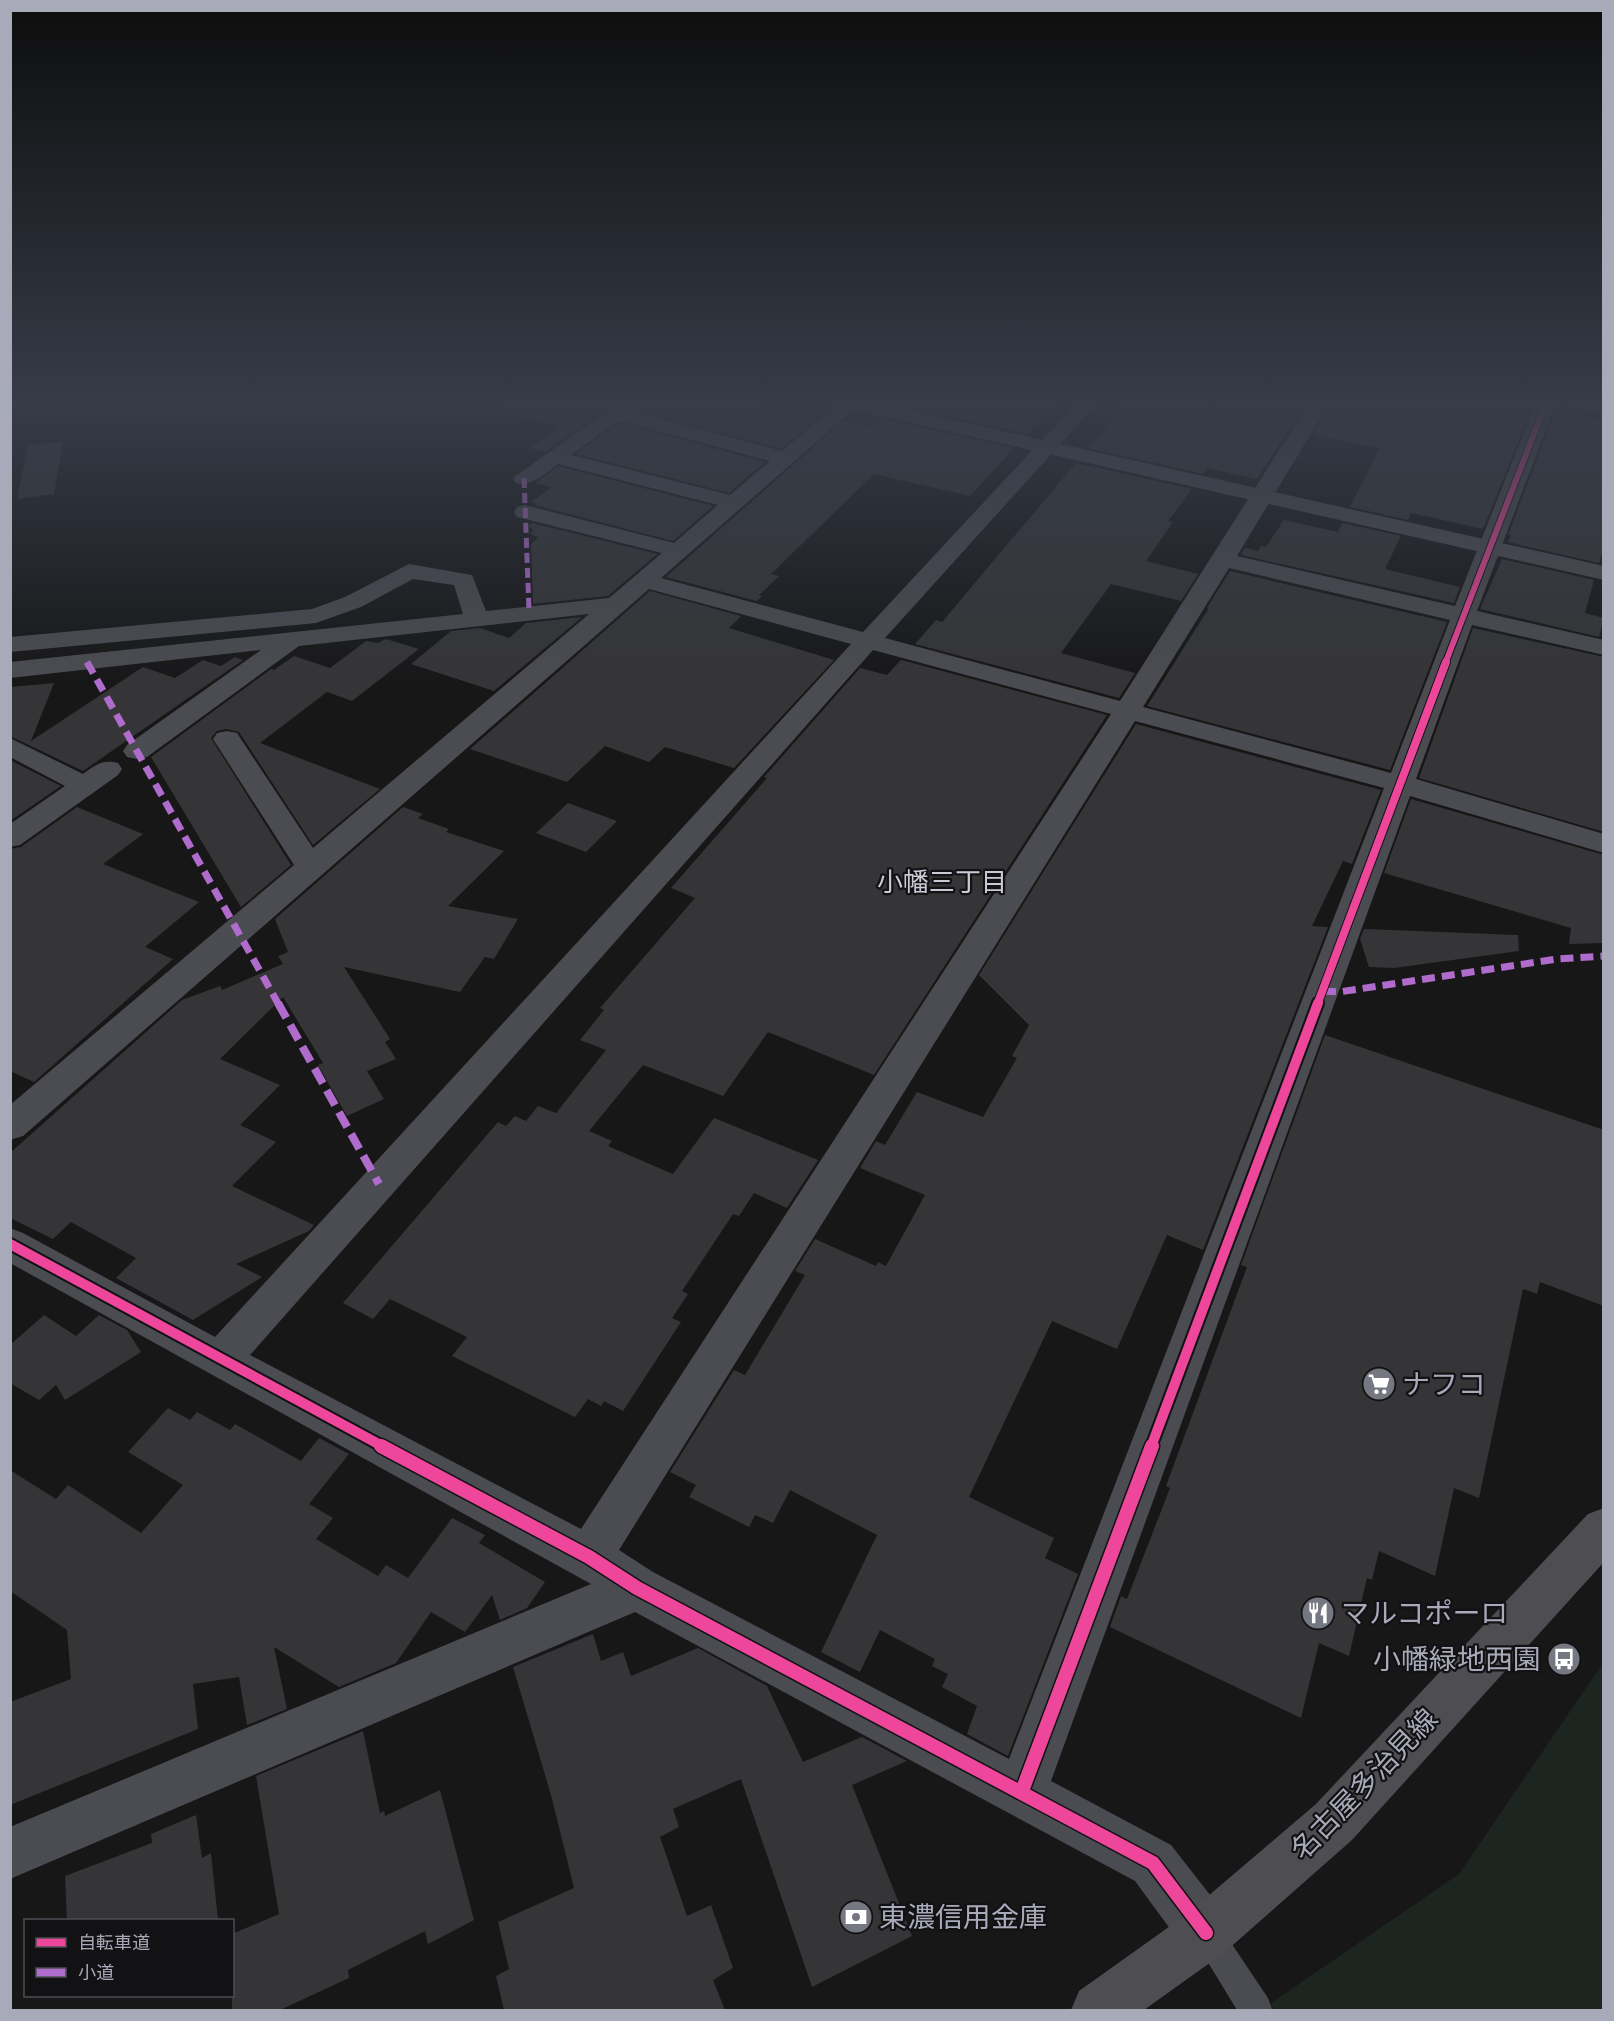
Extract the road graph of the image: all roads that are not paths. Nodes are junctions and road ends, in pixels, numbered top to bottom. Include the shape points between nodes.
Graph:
1 (702, 494) edge
2 (746, 494) edge
3 (1003, 494) edge
4 (1254, 494) edge
5 (1510, 494) edge
6 (1261, 496) junction
7 (736, 503) junction
8 (525, 512) dead end
9 (1489, 547) junction
10 (680, 551) junction
11 (1223, 560) junction
12 (1604, 573) edge
13 (644, 581) junction
14 (619, 604) junction
15 (1464, 615) junction
16 (477, 619) junction
17 (868, 640) junction
18 (290, 641) junction
19 (22, 644) edge
20 (1604, 648) edge
21 (10, 670) edge
22 (1127, 709) junction
23 (227, 739) dead end
24 (10, 746) edge
25 (137, 751) dead end
26 (108, 769) dead end
27 (1401, 784) junction
28 (83, 785) junction
29 (10, 838) edge
30 (1604, 844) edge
31 (312, 868) junction
32 (10, 1126) edge
33 (10, 1244) edge
34 (220, 1360) junction
35 (1604, 1529) edge
36 (589, 1557) junction
37 (637, 1588) junction
38 (1022, 1791) junction
39 (10, 1852) edge
40 (1206, 1933) junction
41 (1098, 2010) edge
42 (1256, 2010) edge

1 - 7 street
2 - 7 street
3 - 17 street
4 - 6 main road
5 - 9 street
6 - 9 main road
6 - 11 street
7 - 10 street
8 - 10 street
9 - 12 main road
9 - 15 street
10 - 13 street
11 - 15 street
11 - 22 street
13 - 14 street
13 - 17 street
14 - 16 street
14 - 31 street
15 - 20 street
15 - 27 street
16 - 18 street
16 - 19 street via 464,580 409,571 353,602 316,616
17 - 22 street
17 - 34 street
18 - 21 street
18 - 25 street
22 - 27 street
22 - 36 street
23 - 31 street
24 - 28 street
26 - 28 street
27 - 30 street
27 - 38 street
28 - 29 street
31 - 32 street
33 - 34 street
34 - 36 street
35 - 40 main road, 名古屋多治見線 via 1334,1822
36 - 37 street
37 - 38 street
37 - 39 street
38 - 40 street via 1153,1863
40 - 41 main road, 名古屋多治見線
40 - 42 lane

